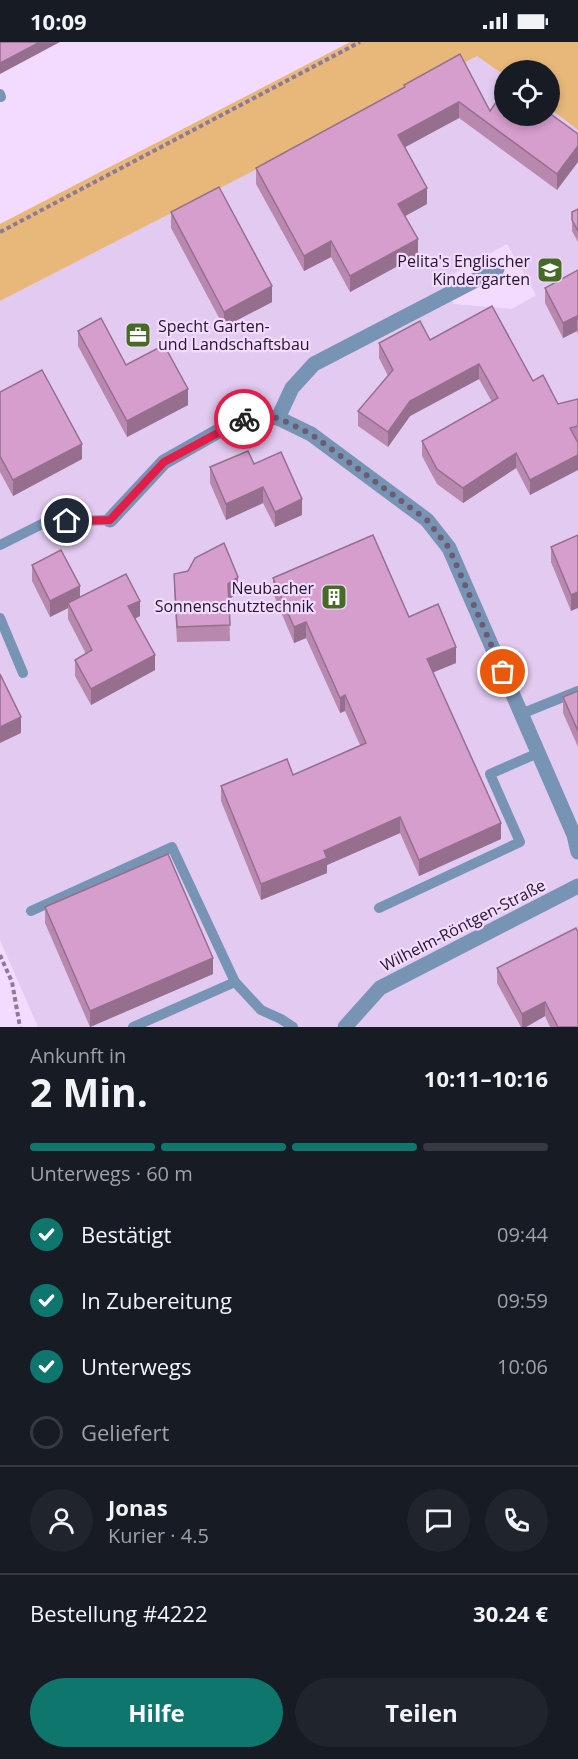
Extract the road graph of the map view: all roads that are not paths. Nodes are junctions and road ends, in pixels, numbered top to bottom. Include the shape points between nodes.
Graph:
1 (497, 269) dead end
2 (278, 418) junction
3 (110, 520) joint
4 (0, 545) edge
5 (0, 618) edge
6 (23, 673) dead end
7 (578, 691) edge
8 (521, 714) junction
9 (538, 753) junction
10 (578, 852) edge
11 (578, 886) edge
12 (379, 908) dead end
13 (31, 911) dead end
14 (235, 982) junction
15 (133, 1027) edge
16 (293, 1027) edge
17 (345, 1027) edge

1 - 2 street via 314,364 292,388
2 - 3 street via 238,420 164,462
2 - 8 street via 311,434 427,520 449,548
3 - 4 lane via 46,522
5 - 6 lane
7 - 8 lane
8 - 9 street
9 - 10 street
9 - 12 lane via 490,774 520,842
11 - 17 street, Wilhelm-Röntgen-Straße via 380,988
13 - 14 lane via 172,847
14 - 15 lane
14 - 16 lane via 261,1010

